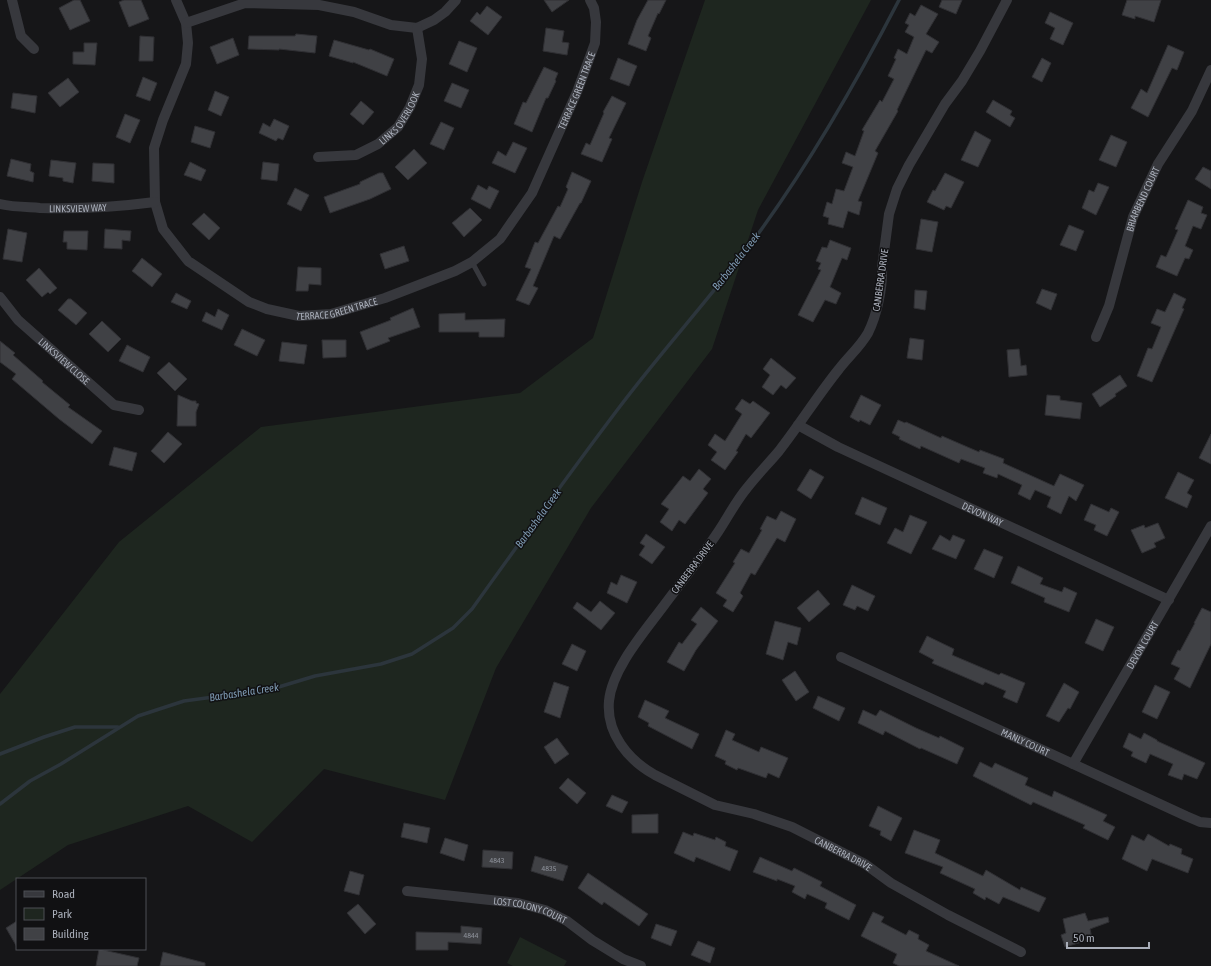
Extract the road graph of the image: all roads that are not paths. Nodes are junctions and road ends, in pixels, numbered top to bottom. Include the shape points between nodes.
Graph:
1 (12, 0) edge
2 (176, 0) edge
3 (456, 0) edge
4 (590, 0) edge
5 (1007, 0) edge
6 (186, 23) junction
7 (416, 28) junction
8 (34, 49) dead end
9 (1211, 70) edge
10 (318, 157) dead end
11 (155, 202) junction
12 (0, 204) edge
13 (472, 262) junction
14 (484, 284) dead end
15 (0, 297) edge
16 (1096, 337) dead end
17 (139, 410) dead end
18 (798, 425) junction
19 (1211, 526) edge
20 (1169, 600) junction
21 (841, 657) dead end
22 (1074, 764) junction
23 (1211, 823) edge
24 (407, 891) dead end
25 (1022, 952) dead end
26 (641, 966) edge

1 - 8 street via 21,36
2 - 6 street, TERRACE GREEN TRACE
3 - 7 street via 434,20
4 - 13 street, TERRACE GREEN TRACE via 596,22 595,42 577,92 532,193 500,239
5 - 18 street, CANBERRA DRIVE via 980,51 945,104 897,189 889,214 876,311 868,331 862,343 839,369
6 - 7 street via 245,3 319,5 354,12 391,25
6 - 11 street, TERRACE GREEN TRACE via 186,64 154,148
7 - 10 street, LINKS OVERLOOK via 422,59 419,86 398,127 378,144 356,155
9 - 16 street, BRIARBEND COURT via 1192,111 1158,164 1132,217 1109,306
11 - 12 street, LINKSVIEW WAY via 115,207 60,208
11 - 13 street, TERRACE GREEN TRACE via 163,229 188,261 249,302 299,316 331,314 385,298 456,271
13 - 14 lane
15 - 17 street, LINKSVIEW CLOSE via 18,320 114,405
18 - 20 street, DEVON WAY via 838,448
18 - 25 street, CANBERRA DRIVE via 746,488 717,533 628,654 614,681 609,700 609,718 616,738 630,756 655,775 714,805 754,814 792,827 865,864 891,883 948,915
19 - 20 street, DEVON COURT
20 - 22 street, DEVON COURT
21 - 22 street, MANLY COURT
22 - 23 street, MANLY COURT via 1186,816 1200,822
24 - 26 street, LOST COLONY COURT via 518,903 545,910 567,921 623,959

